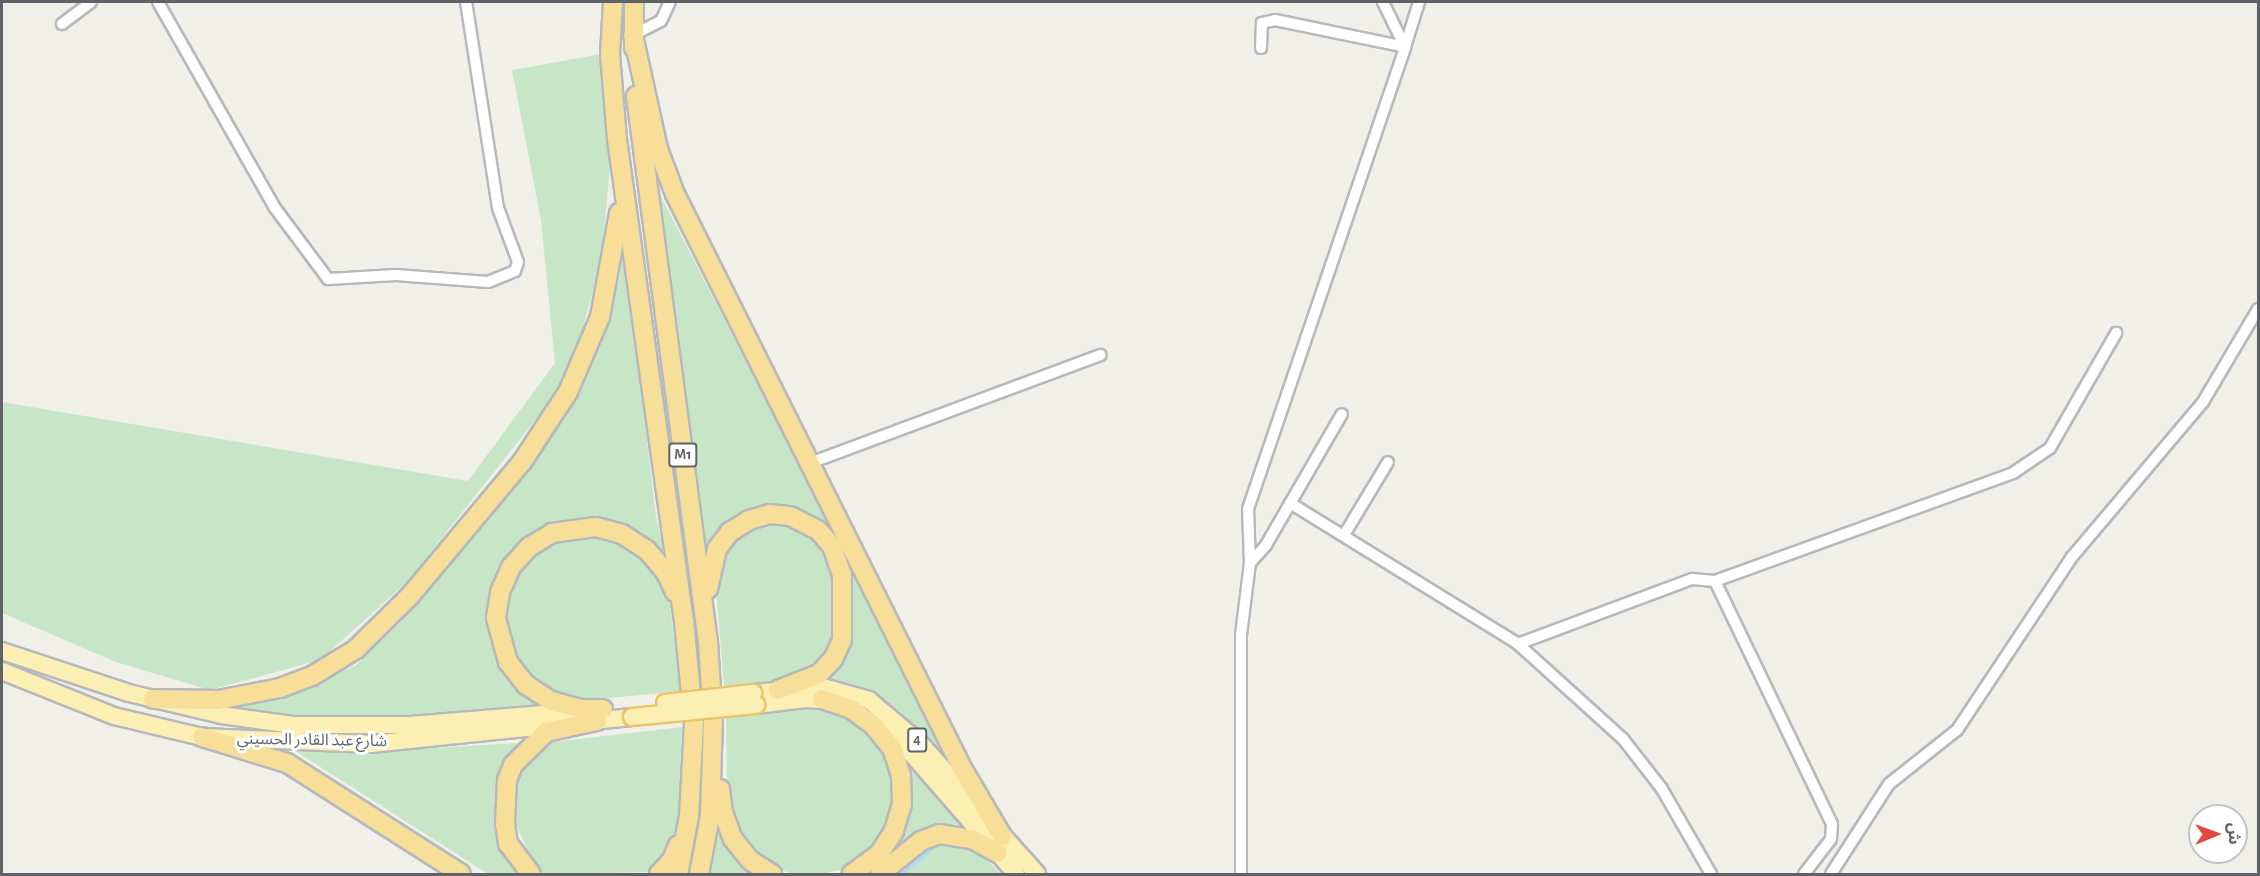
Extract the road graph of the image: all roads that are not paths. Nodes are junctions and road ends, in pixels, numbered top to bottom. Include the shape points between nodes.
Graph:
1 (91, 2) edge
2 (158, 2) edge
3 (466, 2) edge
4 (613, 2) edge
5 (634, 2) edge
6 (670, 2) edge
7 (1383, 2) edge
8 (1419, 2) edge
9 (1425, 2) edge
10 (1415, 14) junction
11 (62, 24) dead end
12 (633, 35) junction
13 (1405, 47) junction
14 (1261, 48) dead end
15 (617, 139) junction
16 (2259, 309) edge
17 (2116, 333) dead end
18 (1101, 355) dead end
19 (1342, 414) dead end
20 (1388, 462) dead end
21 (810, 463) junction
22 (1290, 503) junction
23 (1344, 535) junction
24 (1250, 563) junction
25 (1715, 581) junction
26 (684, 621) junction
27 (708, 642) junction
28 (1518, 644) junction
29 (2, 651) edge
30 (2, 671) edge
31 (778, 690) junction
32 (153, 699) junction
33 (755, 699) junction
34 (822, 699) junction
35 (600, 715) junction
36 (713, 720) junction
37 (202, 737) junction
38 (689, 816) junction
39 (1000, 845) junction
40 (461, 874) edge
41 (531, 874) edge
42 (659, 874) edge
43 (678, 874) edge
44 (699, 874) edge
45 (772, 874) edge
46 (851, 874) edge
47 (880, 874) edge
48 (1016, 874) edge
49 (1037, 874) edge
50 (1241, 874) edge
51 (1711, 874) edge
52 (1804, 874) edge
53 (1831, 874) edge

1 - 11 street
2 - 3 street via 275,208 328,279 396,275 488,282 514,271 518,262 498,208
4 - 15 highway, M1 via 610,54
5 - 12 highway, M1
6 - 12 street via 661,21
7 - 13 street
8 - 10 street
9 - 10 street
10 - 13 street
12 - 21 highway via 658,150 675,194
12 - 27 highway, M1 via 636,105
13 - 14 street via 1275,20 1262,23
13 - 24 street via 1248,509
15 - 26 highway, M1
15 - 32 highway via 619,216 600,317 568,392 522,462 409,597 372,635 333,664 280,688 250,695 218,700
16 - 53 street via 2203,402 2072,556 1957,730 1888,784
17 - 25 street via 2050,448 2013,472
18 - 21 street
19 - 22 street
20 - 23 street
21 - 39 highway
22 - 23 street
22 - 24 street via 1266,545
23 - 28 street
24 - 50 street via 1241,635
25 - 28 street via 1692,579
25 - 52 street via 1832,824 1831,839
26 - 35 highway via 666,573 647,550 622,534 596,527 565,529 540,539 519,556 504,579 497,605 497,633 507,662 526,685 551,701
26 - 38 highway, M1 via 694,724
27 - 31 highway via 709,569 723,540 739,525 759,516 780,514 810,524 826,537 840,565 844,630 838,650 819,674
27 - 36 highway, M1
28 - 51 street via 1623,739 1662,789
29 - 32 main road, شارع عبد القادر الحسيني
30 - 37 main road, شارع عبد القادر الحسيني via 114,716
31 - 33 main road, 4
31 - 39 main road, 4 via 838,689 875,704 920,743
32 - 35 main road, شارع عبد القادر الحسيني via 221,715 293,725 361,727
33 - 34 main road, 4
33 - 35 main road, شارع عبد القادر الحسيني, bridge
34 - 39 main road, 4 via 851,705 886,728
34 - 46 highway via 851,709 874,726 892,748 901,776 902,804 894,831 879,855
35 - 37 main road, شارع عبد القادر الحسيني via 371,744
35 - 41 highway via 546,732 513,765 507,780 508,844
36 - 44 highway, M1 via 710,816
36 - 45 highway via 727,826 741,850
37 - 40 highway via 287,763
38 - 42 highway via 672,860
38 - 43 highway, M1
39 - 47 highway via 939,834 921,841
39 - 48 main road, 4
39 - 49 main road, 4

